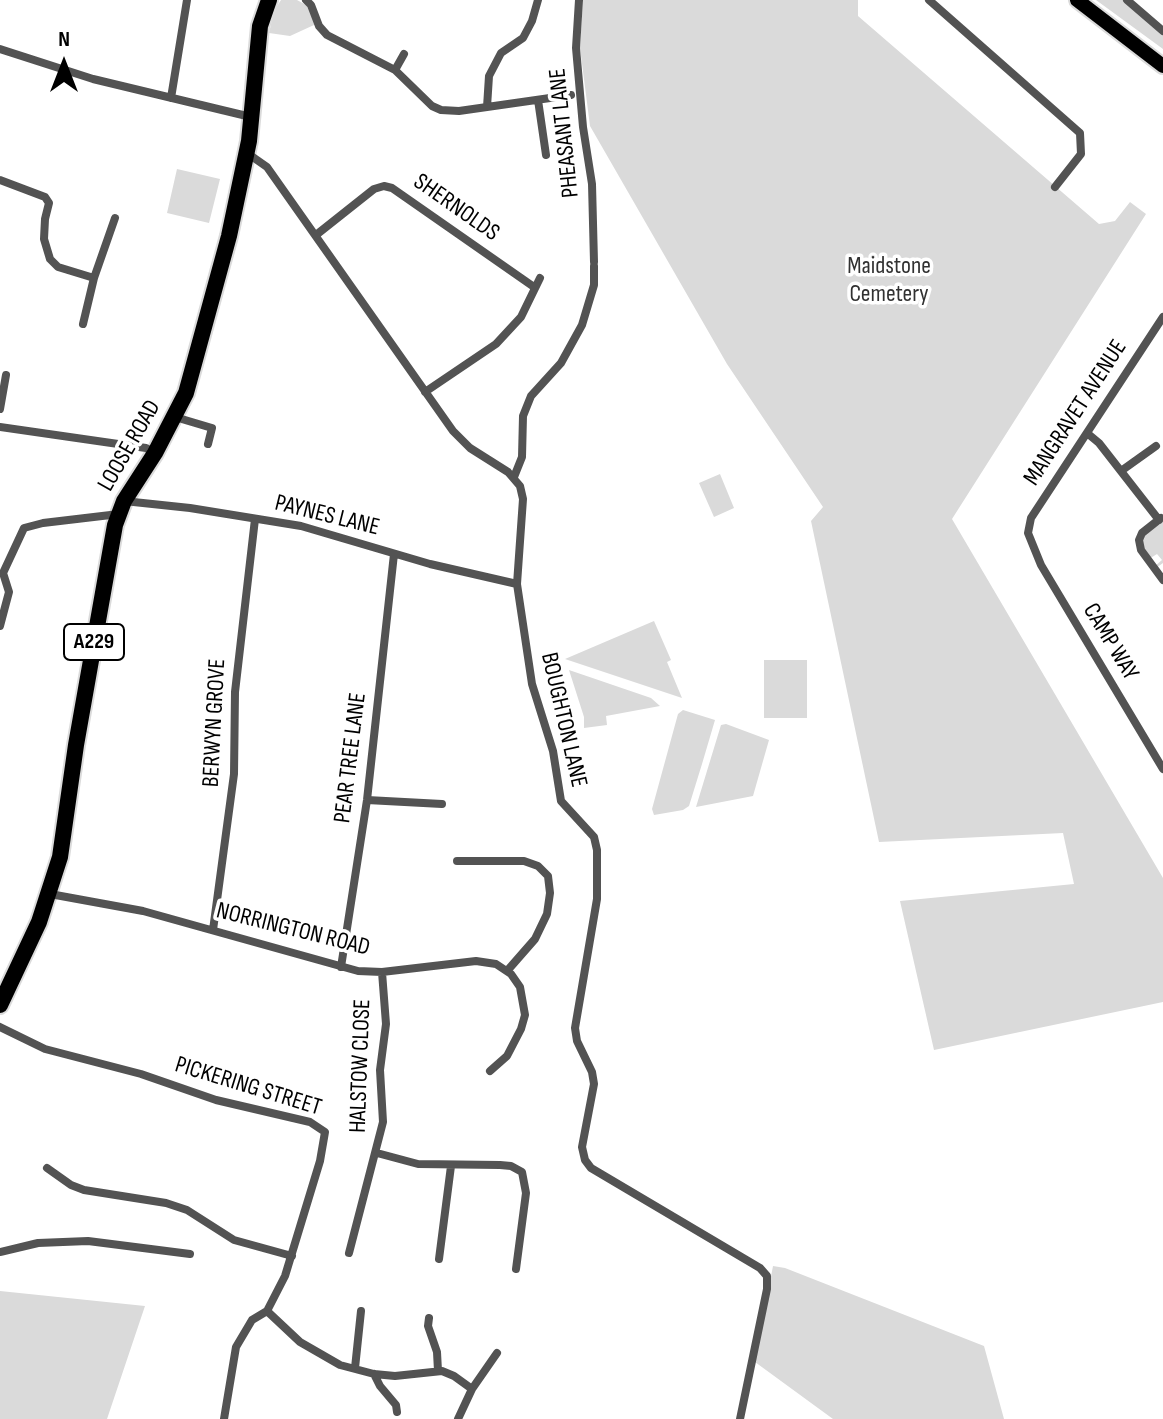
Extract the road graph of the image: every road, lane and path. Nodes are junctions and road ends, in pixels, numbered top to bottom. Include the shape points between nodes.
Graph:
1 (187, 0) edge
2 (269, 0) edge
3 (306, 0) edge
4 (538, 0) edge
5 (579, 0) edge
6 (929, 0) edge
7 (1077, 0) edge
8 (1127, 0) edge
9 (1163, 31) edge
10 (0, 49) edge
11 (404, 54) dead end
12 (1163, 66) edge
13 (395, 70) junction
14 (571, 95) dead end
15 (171, 98) junction
16 (538, 100) junction
17 (487, 107) junction
18 (251, 117) junction
19 (247, 153) junction
20 (546, 155) dead end
21 (0, 180) edge
22 (1055, 187) dead end
23 (115, 218) dead end
24 (316, 235) junction
25 (94, 278) junction
26 (540, 278) dead end
27 (534, 287) junction
28 (1163, 317) edge
29 (83, 324) dead end
30 (6, 375) dead end
31 (425, 392) junction
32 (0, 409) edge
33 (175, 417) junction
34 (0, 427) edge
35 (1087, 433) junction
36 (208, 444) dead end
37 (1156, 446) dead end
38 (155, 453) junction
39 (1121, 471) junction
40 (514, 477) junction
41 (121, 507) junction
42 (255, 519) junction
43 (1161, 519) edge
44 (1028, 533) joint
45 (394, 554) junction
46 (2, 573) edge
47 (1163, 580) edge
48 (517, 584) junction
49 (0, 626) edge
50 (1163, 769) edge
51 (367, 800) junction
52 (442, 804) dead end
53 (457, 861) dead end
54 (50, 894) junction
55 (213, 930) junction
56 (341, 967) junction
57 (507, 971) junction
58 (382, 972) junction
59 (0, 1005) edge
60 (0, 1027) edge
61 (490, 1071) dead end
62 (377, 1153) junction
63 (451, 1166) junction
64 (47, 1168) dead end
65 (0, 1252) edge
66 (349, 1253) dead end
67 (190, 1254) dead end
68 (292, 1256) junction
69 (439, 1259) dead end
70 (516, 1269) dead end
71 (267, 1311) junction
72 (361, 1311) dead end
73 (429, 1318) dead end
74 (497, 1353) dead end
75 (355, 1368) junction
76 (438, 1371) junction
77 (374, 1374) junction
78 (472, 1389) junction
79 (397, 1412) dead end
80 (224, 1419) edge
81 (458, 1419) edge
82 (740, 1419) edge

1 - 15 street
2 - 18 highway, LOOSE ROAD / A229 via 260,26
3 - 13 street via 327,35
4 - 17 street via 523,38 501,53 489,76
5 - 40 street, PHEASANT LANE via 576,48 592,184 594,285 582,325 561,363 531,396
6 - 22 street via 1080,133 1081,154
7 - 12 main road
8 - 9 street
10 - 15 street
11 - 13 street
13 - 17 street via 441,110
14 - 16 street
15 - 18 street
16 - 17 street
16 - 20 street
18 - 19 highway, LOOSE ROAD / A229
19 - 24 street via 267,167
19 - 33 highway, LOOSE ROAD / A229 via 229,236
21 - 25 street via 45,197 49,203 44,239 50,259 58,267
23 - 25 street
24 - 27 street, SHERNOLDS via 384,186
24 - 31 street
25 - 29 street
26 - 27 street
27 - 31 street via 521,317 496,344
28 - 35 street, MANGRAVET AVENUE
30 - 32 street
31 - 40 street via 461,440
33 - 36 street via 212,428
33 - 38 highway, LOOSE ROAD / A229
34 - 38 street
35 - 39 street
35 - 44 street, MANGRAVET AVENUE via 1031,518
37 - 39 street
38 - 41 highway, LOOSE ROAD / A229
39 - 43 street
40 - 48 street, BOUGHTON LANE via 523,499
41 - 42 street, PAYNES LANE
41 - 46 street, PAYNES LANE via 24,528
41 - 54 highway, LOOSE ROAD / A229
42 - 45 street, PAYNES LANE via 301,526
42 - 55 street, BERWYN GROVE via 235,692 234,774
43 - 47 street via 1139,540
44 - 50 street, CAMP WAY via 1041,565
45 - 48 street, PAYNES LANE
45 - 51 street, PEAR TREE LANE
46 - 49 street via 9,592
48 - 82 street, BOUGHTON LANE via 530,675 553,751 558,791 568,811 594,837 597,850 597,899 575,1028 594,1084 582,1147 585,1160 764,1272 767,1289
51 - 52 street
51 - 56 street, PEAR TREE LANE
53 - 57 street via 524,861 548,876 547,914 535,939
54 - 55 street, NORRINGTON ROAD
54 - 59 highway, LOOSE ROAD / A229
55 - 56 street, NORRINGTON ROAD
56 - 58 street, NORRINGTON ROAD
57 - 58 street, NORRINGTON ROAD via 476,961
57 - 61 street via 520,987 525,1015 507,1056
58 - 62 street, HALSTOW CLOSE via 386,1024
60 - 68 street, PICKERING STREET via 45,1049 322,1128 326,1136
62 - 63 street
62 - 66 street, HALSTOW CLOSE
63 - 69 street
63 - 70 street via 500,1165 522,1172 526,1193
64 - 68 street via 84,1190 180,1207 226,1237
65 - 67 street via 38,1243 88,1241
68 - 71 street, PICKERING STREET
71 - 75 street via 311,1349
71 - 80 street, PICKERING STREET via 252,1320 236,1347
72 - 75 street
73 - 76 street
74 - 78 street
75 - 77 street
76 - 77 street
76 - 78 street
77 - 79 street
78 - 81 street

